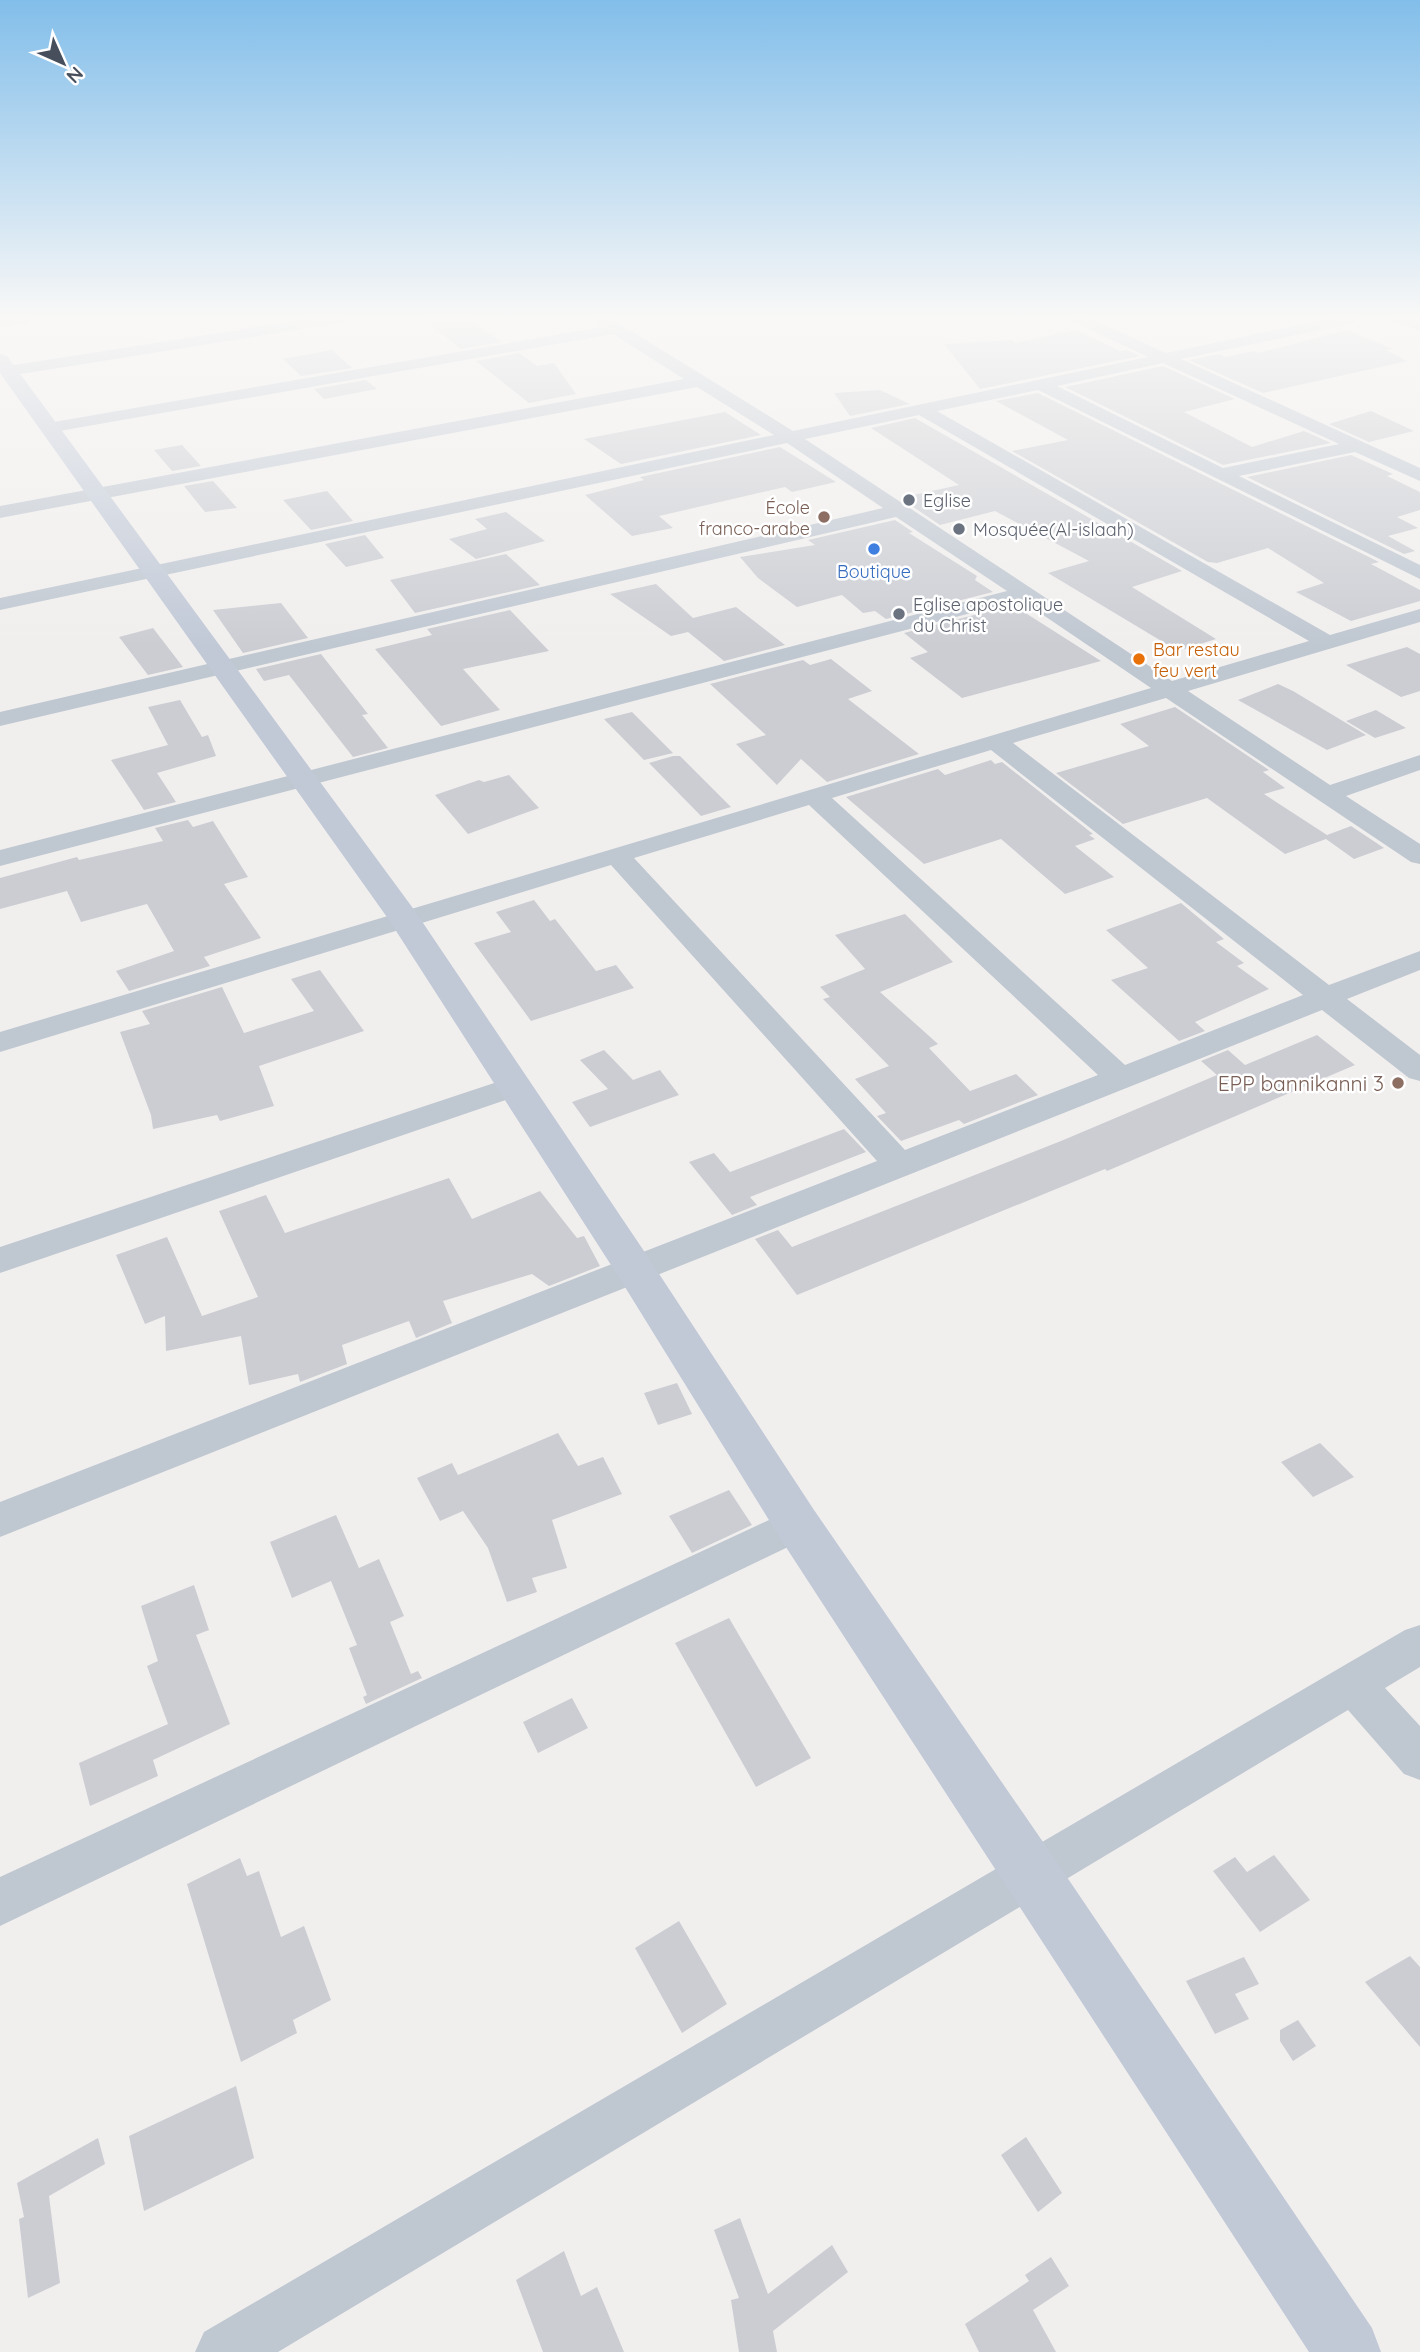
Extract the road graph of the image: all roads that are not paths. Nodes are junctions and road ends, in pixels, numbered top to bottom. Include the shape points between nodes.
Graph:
1 (48, 428) edge
2 (450, 428) edge
3 (775, 428) edge
4 (827, 428) edge
5 (953, 428) edge
6 (1128, 428) edge
7 (1318, 428) edge
8 (788, 436) junction
9 (1358, 446) junction
10 (1220, 474) junction
11 (1420, 475) edge
12 (96, 494) junction
13 (900, 510) junction
14 (0, 512) edge
15 (153, 573) junction
16 (1420, 573) edge
17 (1023, 593) junction
18 (0, 604) edge
19 (1420, 615) edge
20 (1328, 643) junction
21 (223, 668) junction
22 (1170, 690) junction
23 (0, 719) edge
24 (996, 742) junction
25 (1420, 762) edge
26 (302, 778) junction
27 (1327, 794) junction
28 (814, 795) junction
29 (615, 855) junction
30 (1420, 856) edge
31 (0, 858) edge
32 (404, 918) junction
33 (1420, 960) edge
34 (1325, 997) junction
35 (0, 1042) edge
36 (1420, 1071) edge
37 (1120, 1078) junction
38 (514, 1086) junction
39 (898, 1164) junction
40 (0, 1260) edge
41 (634, 1268) junction
42 (0, 1520) edge
43 (797, 1524) junction
44 (1420, 1644) edge
45 (1353, 1683) junction
46 (1420, 1759) edge
47 (1032, 1874) junction
48 (0, 1902) edge
49 (224, 2352) edge
50 (1348, 2352) edge

1 - 12 street
2 - 12 street
3 - 8 street
4 - 8 street
5 - 20 street
6 - 10 street
7 - 9 street
8 - 13 street
8 - 15 street
9 - 10 street
9 - 11 street
10 - 16 street
12 - 14 street
12 - 15 street
13 - 17 street
13 - 21 street
15 - 18 street
15 - 21 street
17 - 22 street
17 - 26 street
19 - 20 street
20 - 22 street
21 - 23 street
21 - 26 street
22 - 24 street
22 - 27 street
24 - 28 street
24 - 34 street
25 - 27 street
26 - 31 street
26 - 32 street
27 - 30 street
28 - 29 street
28 - 37 street
29 - 32 street
29 - 39 street
32 - 35 street
32 - 38 street
33 - 34 street
34 - 36 street
34 - 37 street
37 - 39 street
38 - 40 street
38 - 41 street
39 - 41 street
41 - 42 street
41 - 43 street
43 - 47 street
43 - 48 street
44 - 45 street
45 - 46 street
45 - 47 street
47 - 49 street
47 - 50 street

